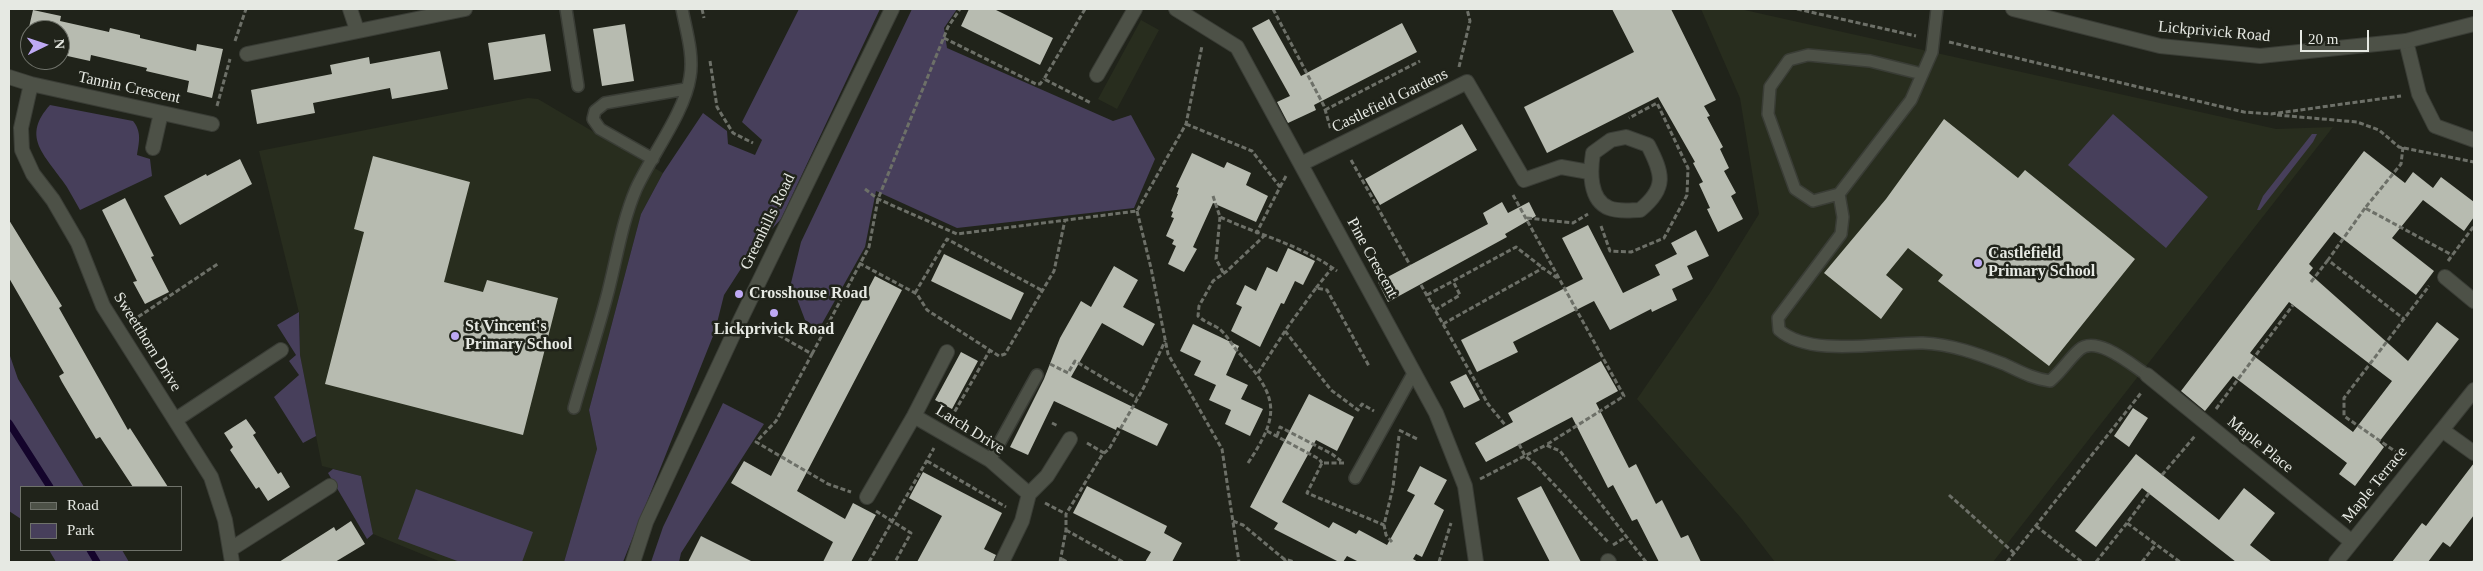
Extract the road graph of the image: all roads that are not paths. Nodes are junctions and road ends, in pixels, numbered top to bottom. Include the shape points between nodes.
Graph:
1 (350, 9) edge
2 (465, 9) edge
3 (566, 9) edge
4 (682, 9) edge
5 (892, 9) edge
6 (1135, 9) edge
7 (1176, 9) edge
8 (1937, 9) edge
9 (2013, 9) edge
10 (2474, 24) edge
11 (357, 30) junction
12 (2406, 41) junction
13 (247, 54) dead end
14 (1922, 74) junction
15 (1097, 75) dead end
16 (9, 77) edge
17 (31, 84) junction
18 (578, 86) dead end
19 (686, 89) junction
20 (161, 114) junction
21 (212, 124) road end
22 (2474, 140) edge
23 (153, 148) dead end
24 (652, 159) junction
25 (1301, 164) junction
26 (1589, 172) junction
27 (1839, 194) junction
28 (2441, 275) road end
29 (2474, 301) edge
30 (281, 350) dead end
31 (947, 352) dead end
32 (1414, 372) junction
33 (1037, 375) road end
34 (2149, 377) joint
35 (2474, 390) edge
36 (574, 408) dead end
37 (914, 416) junction
38 (175, 420) junction
39 (2442, 430) junction
40 (1070, 439) dead end
41 (2474, 453) edge
42 (990, 460) junction
43 (1357, 474) road end
44 (330, 486) dead end
45 (1029, 494) junction
46 (867, 497) road end
47 (2352, 542) junction
48 (231, 556) edge
49 (633, 562) edge
50 (1002, 562) edge
51 (1476, 562) edge
52 (2336, 562) edge

1 - 11 street
2 - 11 street
3 - 18 lane
4 - 19 lane via 691,76
5 - 49 street, Greenhills Road via 646,522
6 - 15 street
7 - 25 street, Pine Crescent via 1237,47
8 - 14 lane via 1932,52
9 - 12 street, Lickprivick Road via 2160,46 2260,56
10 - 12 street, Lickprivick Road
11 - 13 street
12 - 22 street via 2419,94 2435,126
14 - 27 lane via 1911,100
14 - 27 lane via 1870,61 1808,55 1789,60 1770,87 1768,114 1795,189 1813,201
16 - 17 street, Tannin Crescent
17 - 20 street, Tannin Crescent
17 - 38 street, Sweetthorn Drive via 22,128 22,150 33,174 54,200 78,243 103,306
19 - 24 lane via 683,101
19 - 24 lane via 605,103 595,111 593,119 600,128
20 - 21 street, Tannin Crescent
20 - 23 street
24 - 36 lane via 636,189 619,240 609,290
25 - 26 street, Castlefield Gardens via 1467,82 1524,180 1561,167
25 - 32 street, Pine Crescent
26 - 26 street via 1592,153 1611,140 1621,138 1648,145 1658,164 1661,186 1654,199 1640,210 1610,209 1598,200
27 - 34 lane via 1843,217 1841,234 1778,318 1779,330 1787,337 1836,347 1925,343 1968,350 2037,380 2050,381 2064,370 2080,348 2091,345 2105,347
28 - 29 street
30 - 38 street
31 - 37 street, Larch Drive
32 - 43 lane
32 - 51 street, Pine Crescent via 1436,413 1466,486
33 - 42 lane
34 - 47 street, Maple Place
35 - 39 street, Maple Terrace
37 - 42 street, Larch Drive
37 - 46 street, Larch Drive
38 - 48 street, Sweetthorn Drive via 211,477 225,520
39 - 41 street
39 - 47 street, Maple Terrace
40 - 45 street via 1047,476
42 - 45 street, Larch Drive
44 - 48 street
45 - 50 street via 1022,521
47 - 52 street, Maple Terrace

